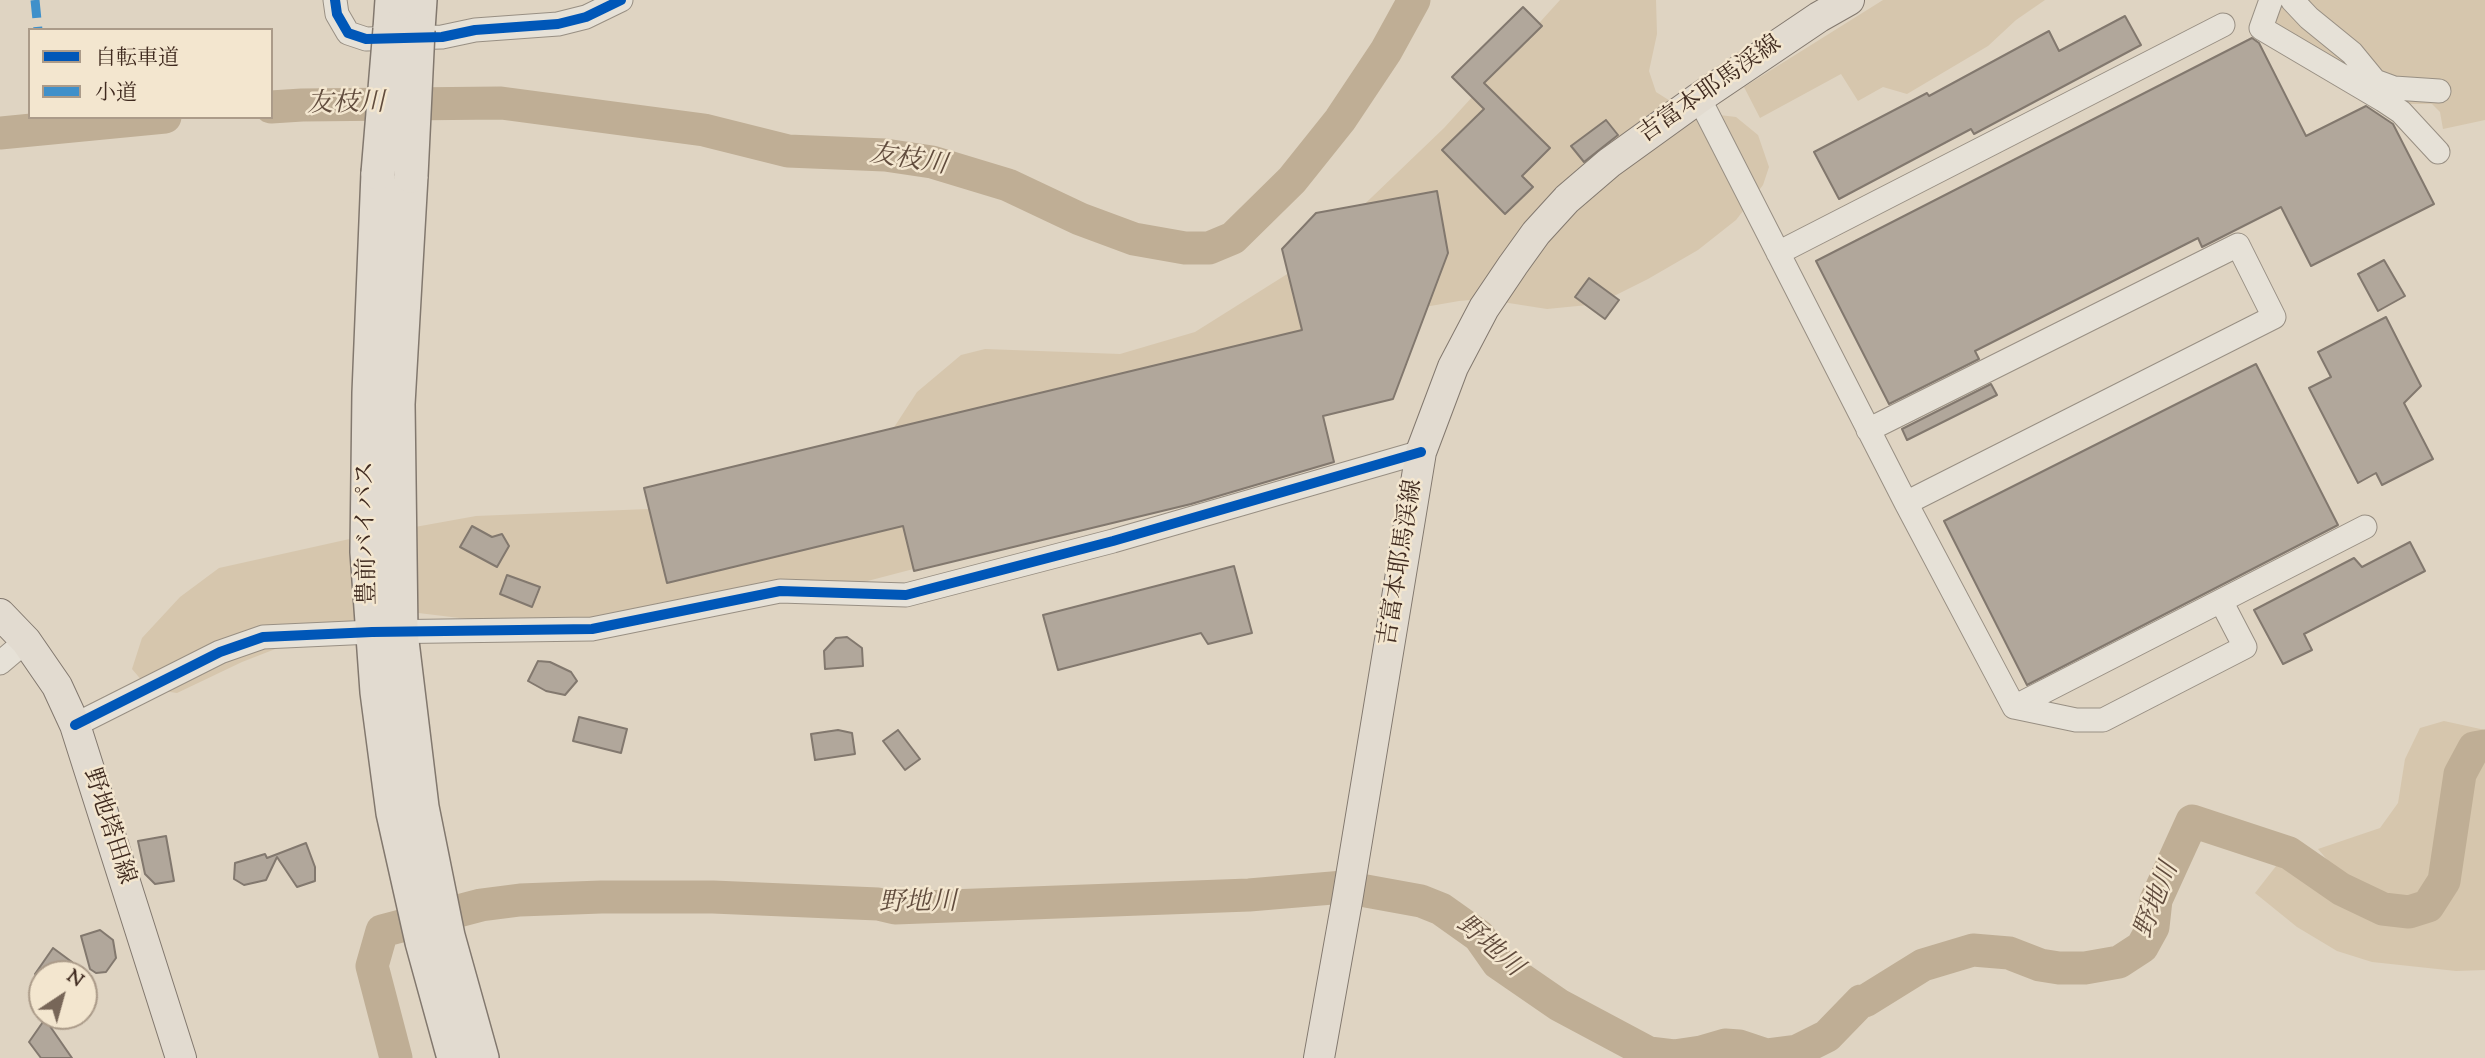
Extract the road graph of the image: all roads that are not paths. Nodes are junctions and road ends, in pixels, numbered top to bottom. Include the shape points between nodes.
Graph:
1 (335, 0) edge
2 (621, 0) edge
3 (1849, 0) edge
4 (2271, 0) edge
5 (2292, 0) edge
6 (405, 15) edge
7 (2223, 25) dead end
8 (2439, 91) dead end
9 (1699, 98) junction
10 (2438, 152) dead end
11 (1778, 253) junction
12 (1868, 430) junction
13 (1421, 452) junction
14 (1906, 503) junction
15 (2365, 527) dead end
16 (2221, 601) junction
17 (0, 614) edge
18 (386, 632) junction
19 (26, 641) junction
20 (0, 663) edge
21 (2014, 707) junction
22 (75, 725) junction
23 (181, 1058) edge
24 (454, 1058) edge
25 (482, 1058) edge
26 (1319, 1058) edge

1 - 2 street via 348,33 366,39 442,37 558,24
3 - 9 main road, 吉富本耶馬渓線
4 - 10 street via 2261,29 2401,112
5 - 8 street via 2352,53 2375,81 2394,88
6 - 18 highway, 豊前バイパス, bridge via 411,176
6 - 18 highway, 豊前バイパス, bridge via 378,173 369,393 367,552
7 - 11 street
9 - 11 street
9 - 13 main road, 吉富本耶馬渓線 via 1609,163 1536,233 1484,309 1453,367
11 - 12 street
12 - 14 street
12 - 14 street via 2238,245 2274,317
13 - 18 street via 906,595 780,591 592,629
13 - 26 main road, 吉富本耶馬渓線
14 - 21 street
15 - 16 street
16 - 21 street
16 - 21 street via 2245,647 2103,720 2076,720
17 - 19 main road, 野地塔田線
18 - 22 street via 263,637 220,652
18 - 24 highway, 豊前バイパス via 377,692 393,813
18 - 25 highway, 豊前バイパス via 448,936
19 - 20 street
19 - 22 main road, 野地塔田線 via 57,685
22 - 23 main road, 野地塔田線

